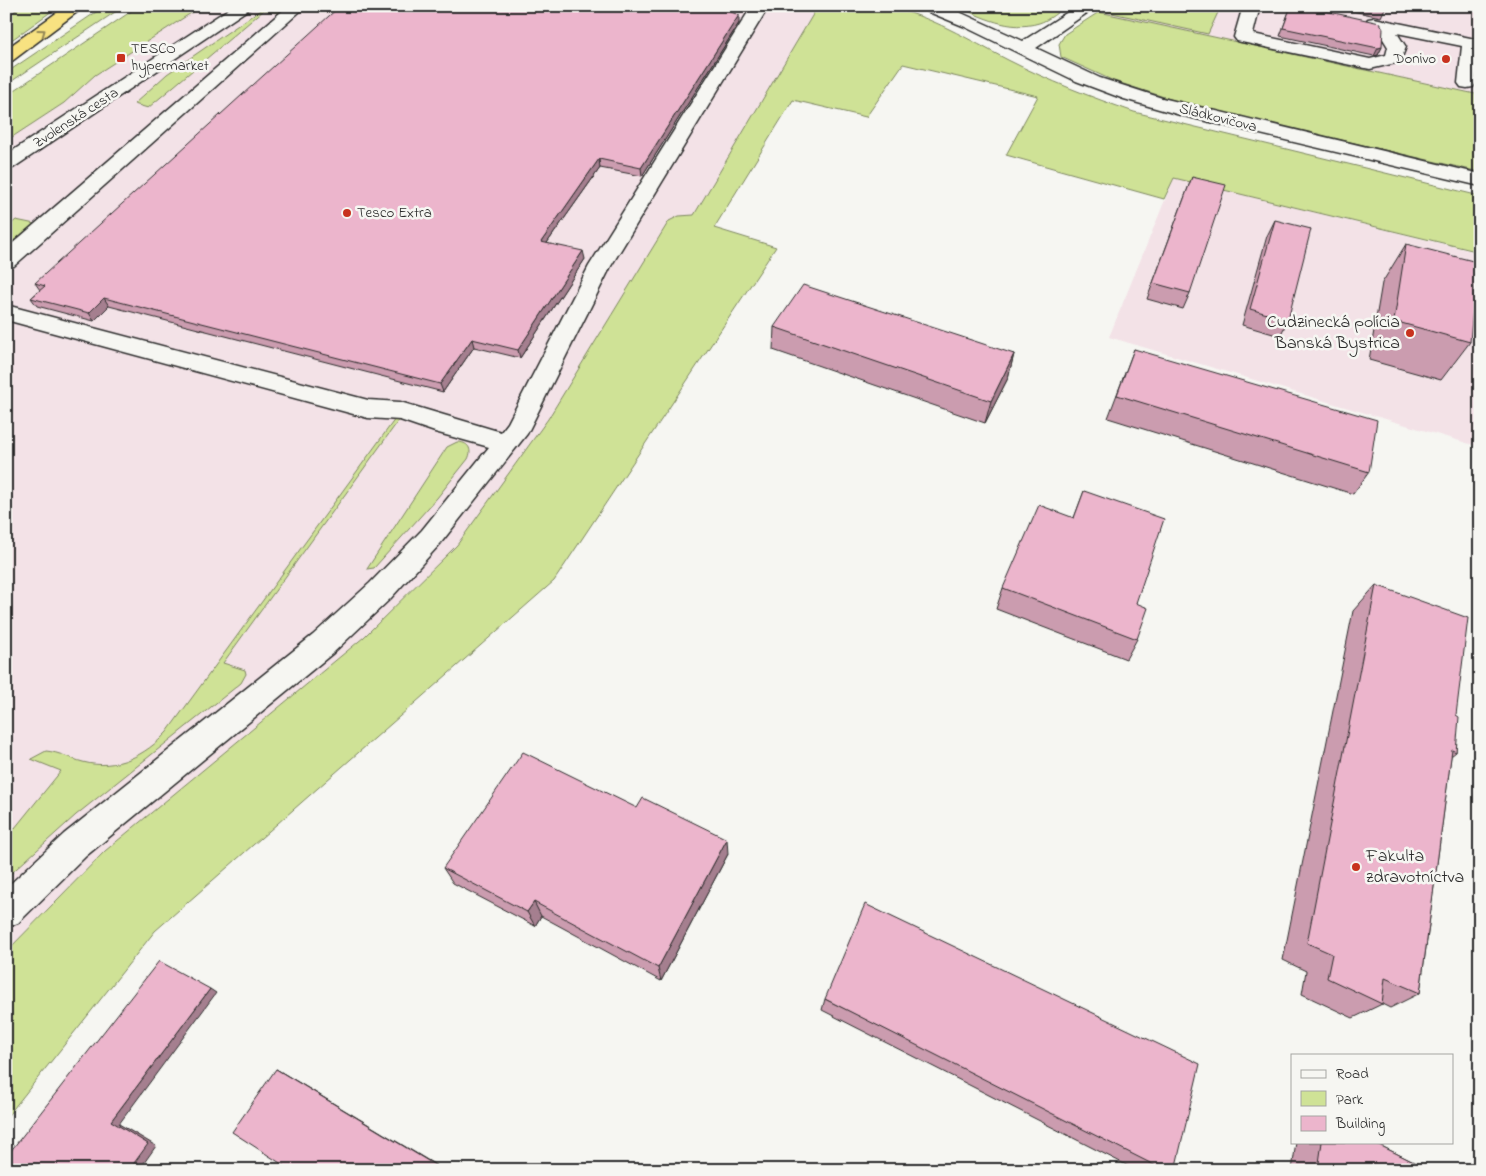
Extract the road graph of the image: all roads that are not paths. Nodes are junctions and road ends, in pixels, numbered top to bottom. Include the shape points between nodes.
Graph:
1 (77, 6) edge
2 (246, 6) edge
3 (298, 6) edge
4 (761, 6) edge
5 (930, 6) edge
6 (1089, 6) edge
7 (1252, 6) edge
8 (1358, 20) edge
9 (1383, 25) junction
10 (1475, 44) edge
11 (1022, 49) junction
12 (6, 57) edge
13 (1472, 81) edge
14 (6, 164) edge
15 (1480, 180) edge
16 (6, 261) edge
17 (6, 312) edge
18 (507, 443) junction
19 (6, 911) edge

12 -> 1 highway
2 - 14 street, Zvolenská cesta
3 - 16 street
4 - 18 street via 600,266 527,414
5 - 11 street, Sládkovičova via 968,21
6 - 11 street
7 - 9 street via 1243,36 1324,46 1370,64 1394,58 1397,47
8 - 9 street
9 - 10 street
10 - 13 street
11 - 15 street, Sládkovičova via 1084,78 1156,102
17 - 18 street via 368,409 400,411
18 - 19 street via 431,537 380,591 337,631 75,845

